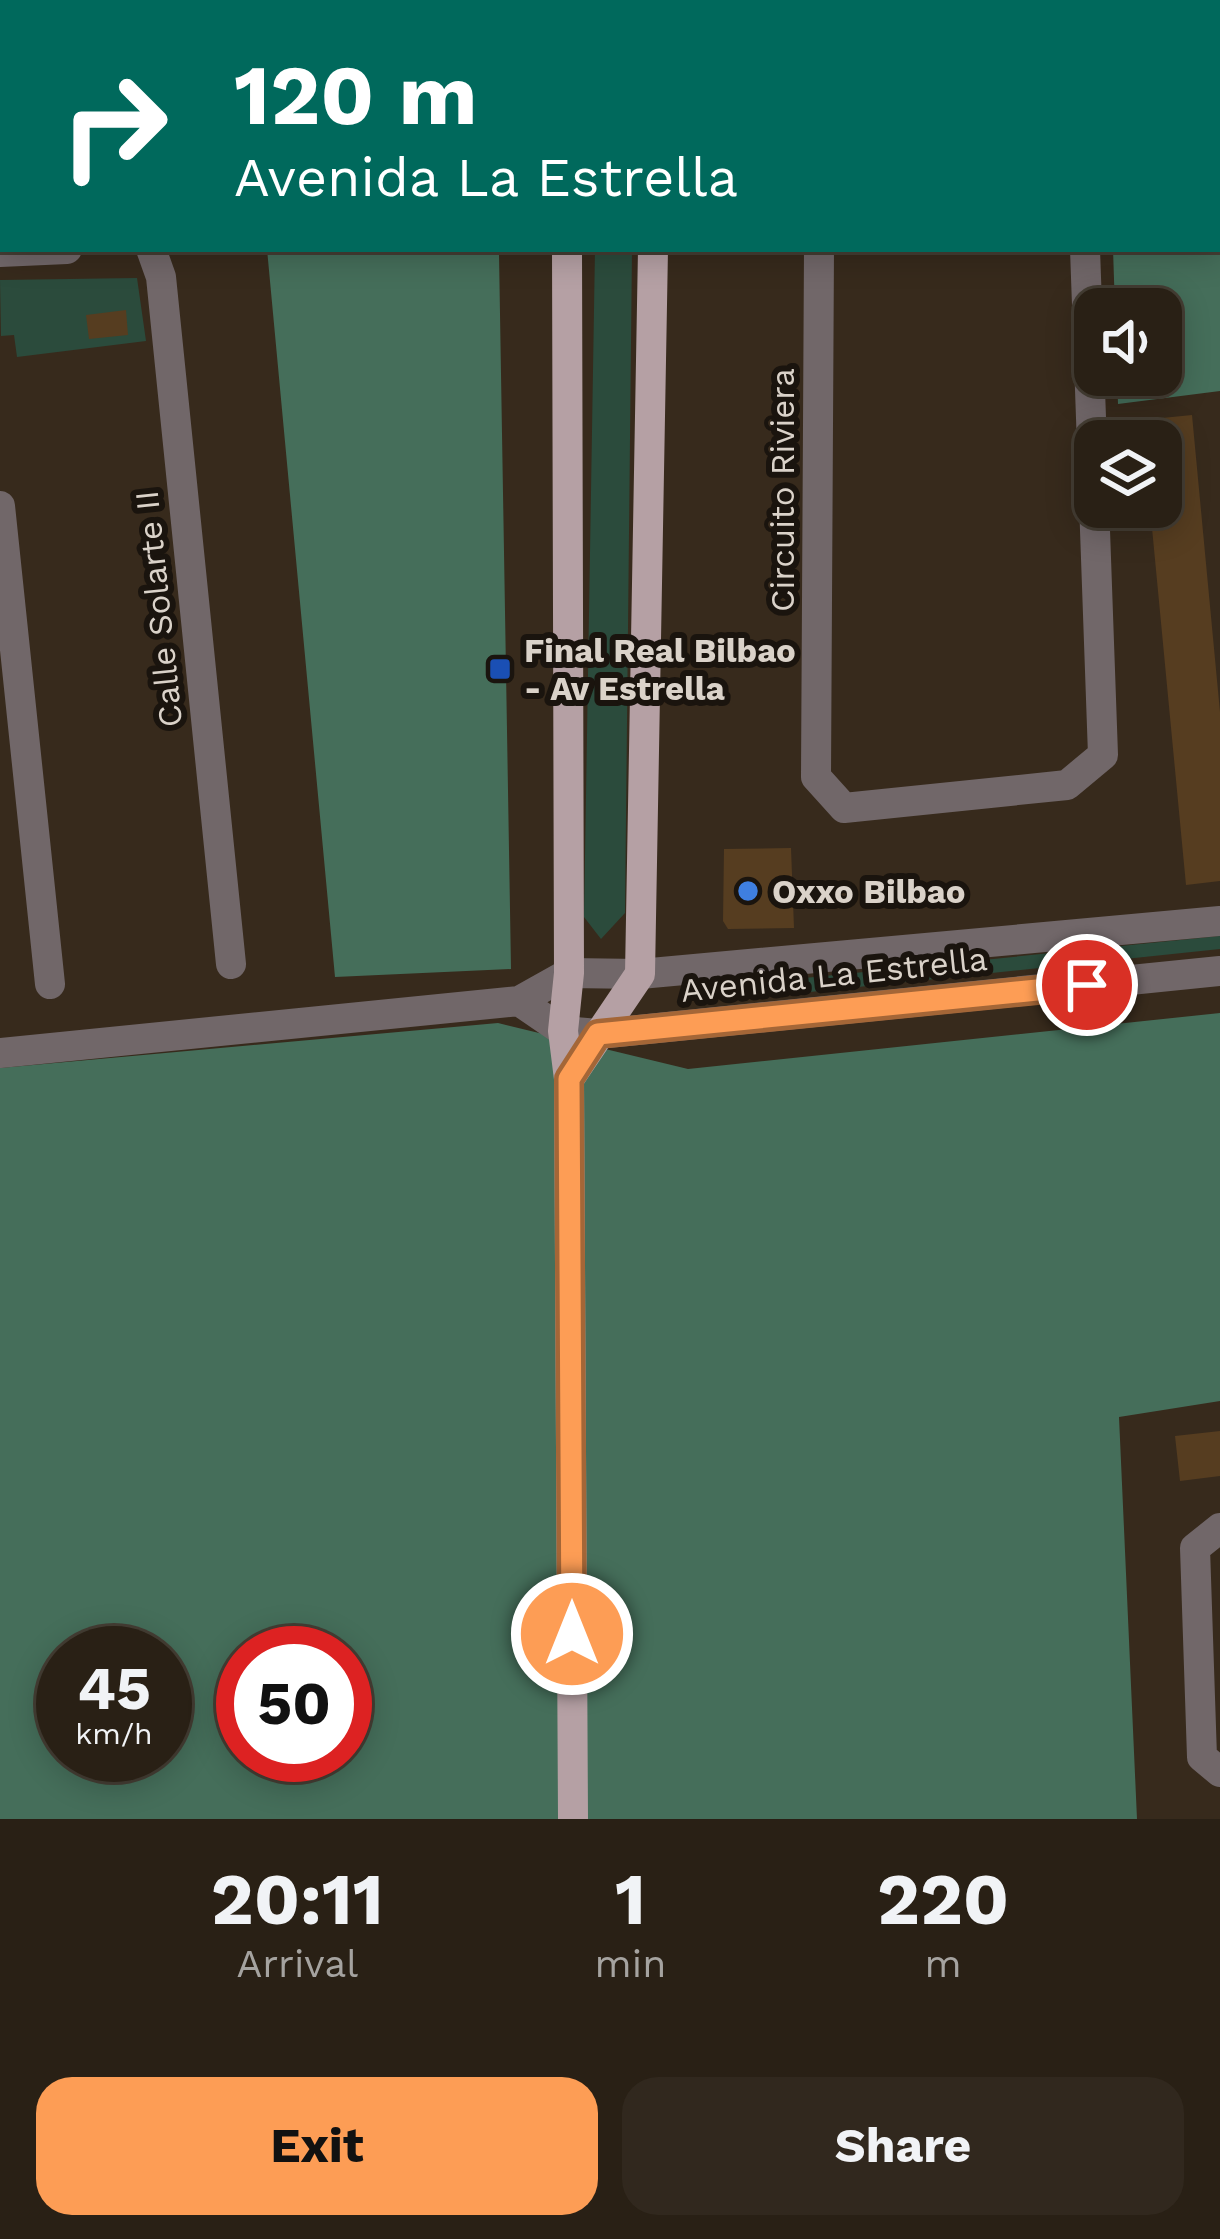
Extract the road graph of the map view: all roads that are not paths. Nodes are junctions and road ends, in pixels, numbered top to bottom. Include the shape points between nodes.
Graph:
1 (152, 252) edge
2 (567, 252) edge
3 (653, 252) edge
4 (819, 252) edge
5 (1085, 252) edge
6 (0, 506) edge
7 (1220, 921) edge
8 (231, 964) dead end
9 (1220, 971) edge
10 (568, 974) junction
11 (640, 974) junction
12 (50, 984) dead end
13 (519, 1001) junction
14 (563, 1031) junction
15 (598, 1034) junction
16 (0, 1053) edge
17 (569, 1079) junction
18 (1220, 1528) edge
19 (1220, 1772) edge
20 (573, 1819) edge

1 - 8 street, Calle Solarte II
2 - 10 main road
3 - 11 main road
4 - 5 street, Circuito Riviera via 816,777 844,808 1067,785 1103,755
6 - 12 street
7 - 11 street, Avenida La Estrella
9 - 15 street, Avenida La Estrella
10 - 11 street, Avenida La Estrella
10 - 13 street, Avenida La Estrella
10 - 14 main road
11 - 15 main road
13 - 14 street
13 - 16 street
14 - 15 street, Avenida La Estrella
14 - 17 main road
15 - 17 main road
17 - 20 main road
18 - 19 street via 1195,1548 1202,1757

